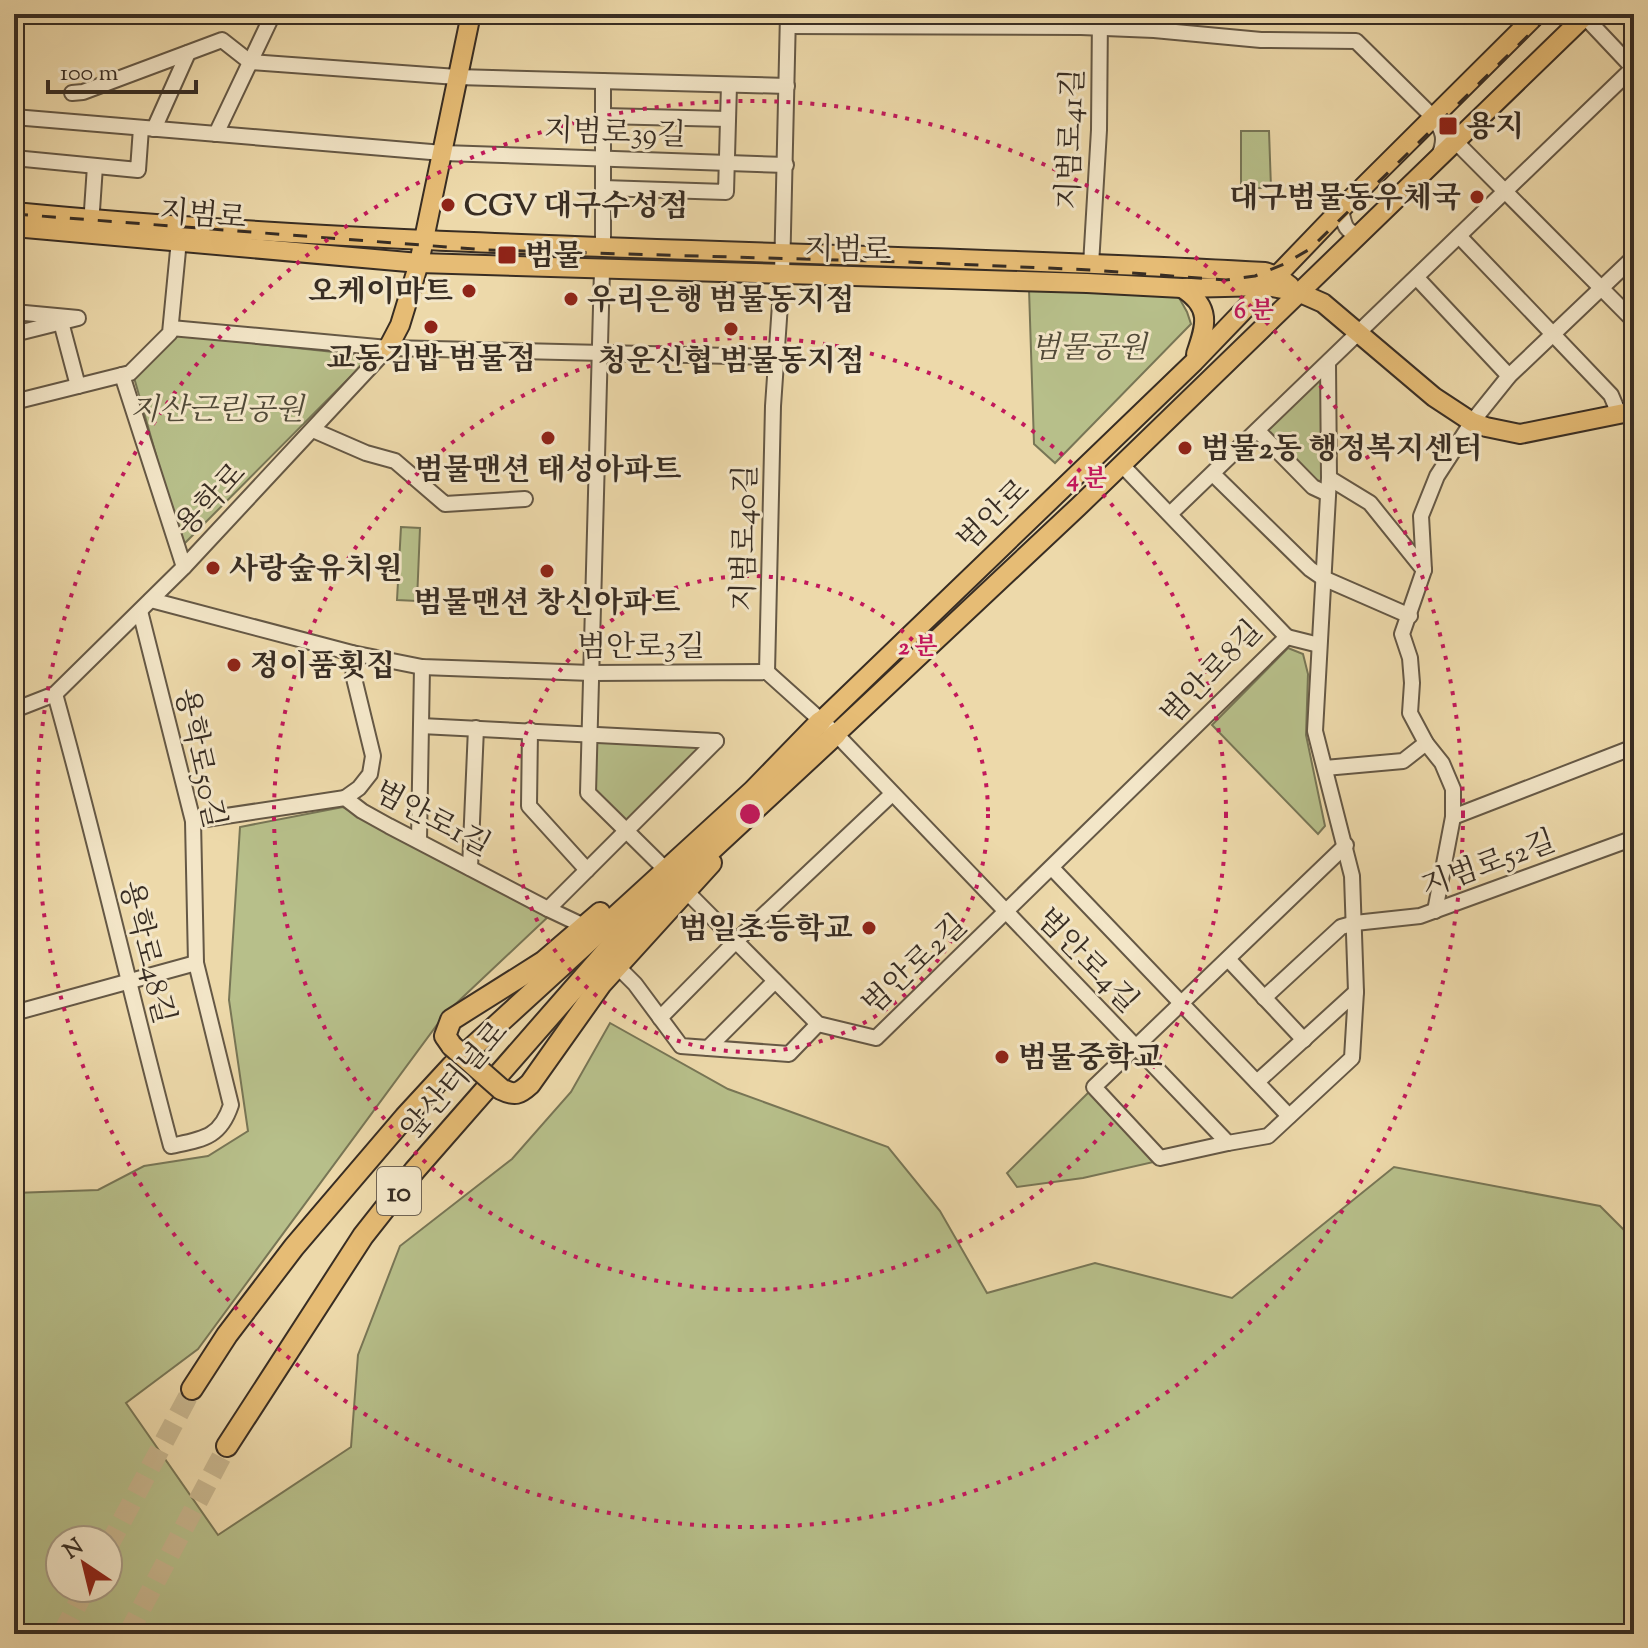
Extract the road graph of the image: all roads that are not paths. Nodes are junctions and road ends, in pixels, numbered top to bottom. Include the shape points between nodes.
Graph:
1 (273, 14) edge
2 (471, 14) edge
3 (1537, 14) edge
4 (1586, 15) edge
5 (788, 20) edge
6 (1100, 21) edge
7 (188, 53) junction
8 (250, 62) junction
9 (1634, 69) edge
10 (457, 77) junction
11 (603, 81) junction
12 (729, 85) junction
13 (787, 86) junction
14 (72, 93) dead end
15 (603, 116) junction
16 (1432, 116) junction
17 (14, 117) edge
18 (728, 119) junction
19 (148, 128) junction
20 (216, 134) junction
21 (1456, 142) junction
22 (443, 153) junction
23 (603, 157) junction
24 (14, 158) edge
25 (1437, 160) junction
26 (727, 163) junction
27 (786, 165) junction
28 (95, 166) junction
29 (603, 188) junction
30 (1505, 191) junction
31 (1341, 209) junction
32 (14, 212) edge
33 (91, 226) junction
34 (14, 227) edge
35 (1360, 235) junction
36 (1459, 236) junction
37 (179, 240) junction
38 (425, 240) junction
39 (603, 247) junction
40 (783, 253) junction
41 (1634, 257) edge
42 (419, 263) junction
43 (1091, 265) junction
44 (602, 270) junction
45 (782, 275) junction
46 (1417, 278) junction
47 (1272, 281) junction
48 (1182, 288) junction
49 (1602, 288) junction
50 (1298, 292) junction
51 (14, 312) edge
52 (1634, 321) edge
53 (61, 322) junction
54 (171, 328) junction
55 (1361, 333) junction
56 (14, 334) edge
57 (1552, 335) junction
58 (388, 348) junction
59 (598, 353) junction
60 (776, 360) junction
61 (1194, 362) junction
62 (1328, 364) junction
63 (122, 375) junction
64 (1509, 376) junction
65 (78, 386) junction
66 (14, 402) edge
67 (1627, 412) edge
68 (1472, 422) junction
69 (313, 430) junction
70 (1258, 431) junction
71 (1121, 464) junction
72 (1213, 474) junction
73 (1329, 478) junction
74 (1328, 494) junction
75 (525, 499) dead end
76 (1170, 514) junction
77 (184, 567) junction
78 (1424, 570) junction
79 (1323, 578) junction
80 (151, 600) junction
81 (140, 611) junction
82 (1410, 616) junction
83 (1287, 637) junction
84 (1319, 645) junction
85 (352, 653) junction
86 (422, 667) junction
87 (767, 672) junction
88 (591, 673) junction
89 (55, 694) junction
90 (14, 710) edge
91 (421, 726) junction
92 (476, 728) junction
93 (828, 728) junction
94 (530, 730) junction
95 (589, 734) junction
96 (1426, 743) junction
97 (1634, 747) edge
98 (1325, 768) junction
99 (753, 791) junction
100 (892, 794) junction
101 (345, 798) junction
102 (749, 814) junction
103 (1453, 817) junction
104 (193, 821) junction
105 (626, 832) junction
106 (1634, 838) edge
107 (419, 840) junction
108 (1346, 845) junction
109 (660, 864) junction
110 (470, 868) junction
111 (1052, 868) junction
112 (587, 870) junction
113 (687, 892) junction
114 (548, 909) junction
115 (1435, 911) junction
116 (1006, 913) junction
117 (1355, 923) junction
118 (736, 941) junction
119 (596, 949) junction
120 (1228, 959) junction
121 (196, 963) junction
122 (775, 981) junction
123 (128, 982) junction
124 (1356, 992) junction
125 (1264, 998) junction
126 (1182, 1004) junction
127 (14, 1013) edge
128 (660, 1018) junction
129 (818, 1024) junction
130 (1304, 1040) junction
131 (1136, 1047) junction
132 (708, 1048) junction
133 (1257, 1082) junction
134 (231, 1105) joint
135 (1289, 1116) junction
136 (1228, 1143) junction
137 (192, 1389) tunnel mouth
138 (227, 1446) tunnel mouth

1 - 8 street
2 - 10 main road, 용학로
3 - 16 main road, 범안로 / 10
4 - 9 street
4 - 21 main road
5 - 6 street
5 - 13 street
6 - 16 street via 1261,40 1356,41
6 - 43 street, 지범로41길
7 - 8 street via 222,40
7 - 14 street
7 - 19 street
8 - 10 street
8 - 20 street
9 - 30 street
10 - 11 street, 지범로39길
10 - 22 main road, 용학로
11 - 12 street, 지범로39길
11 - 15 street
12 - 13 street, 지범로39길
12 - 18 street
13 - 27 street
15 - 18 street
15 - 23 street
16 - 25 street via 1445,142
16 - 31 main road, 범안로 / 10
17 - 19 street
18 - 26 street
19 - 20 street
19 - 28 street via 138,170
20 - 22 street
21 - 25 main road, 범안로
21 - 30 street
22 - 23 street, 지범로39길
22 - 38 main road, 용학로
23 - 26 street, 지범로39길
23 - 29 street
24 - 28 street
25 - 35 main road, 범안로
26 - 27 street, 지범로39길
26 - 29 street via 726,192
27 - 40 street
28 - 33 street
29 - 39 street
30 - 36 street
30 - 49 street
31 - 35 street via 1345,227
31 - 47 main road, 범안로 / 10
32 - 33 main road
33 - 34 main road, 지범로
33 - 37 main road, 지범로
33 - 38 main road
35 - 50 main road, 범안로
36 - 46 street
36 - 57 street
37 - 42 main road, 지범로
37 - 54 street
38 - 39 main road
38 - 42 main road, 용학로
39 - 40 main road
40 - 43 main road
40 - 45 street
41 - 49 street
42 - 44 main road, 지범로
42 - 58 main road, 용학로
43 - 47 main road via 1254,272
44 - 45 main road, 지범로
44 - 59 street
45 - 48 main road, 지범로
45 - 60 street
46 - 55 street
46 - 64 street
47 - 48 main road, 지범로
47 - 50 main road
47 - 61 main road, 범안로 / 10
48 - 61 main road via 1197,297 1204,312
49 - 52 street
49 - 57 street
50 - 55 main road via 1323,303
50 - 71 main road, 범안로 / 10
51 - 53 street via 78,318
53 - 56 street
53 - 65 street
54 - 58 street
54 - 63 street via 130,373
55 - 62 street
55 - 68 main road via 1434,397
57 - 64 street
57 - 67 street
58 - 59 street
58 - 69 street, 용학로
59 - 60 street
59 - 88 street
60 - 87 street, 지범로40길
61 - 93 main road, 범안로 / 10
62 - 70 street
62 - 73 street
63 - 65 street
63 - 77 street
64 - 68 street
65 - 66 street
67 - 68 main road via 1520,434
68 - 78 street via 1437,476 1421,516
69 - 75 street via 395,461 445,504
69 - 77 street, 용학로
70 - 72 street
70 - 74 street via 1313,487
71 - 76 street, 범안로8길
71 - 93 main road, 범안로 / 10
72 - 76 street
72 - 79 street
73 - 74 street
73 - 78 street via 1370,503
74 - 79 street
76 - 83 street, 범안로8길
77 - 80 street, 용학로
78 - 82 street
79 - 82 street
79 - 84 street
80 - 81 street, 용학로
80 - 85 street, 범안로3길
81 - 89 street, 용학로
81 - 104 street, 용학로50길
82 - 96 street via 1402,634 1410,658 1410,713
83 - 84 street
83 - 111 street, 범안로8길
84 - 98 street via 1315,731
85 - 86 street, 범안로3길
85 - 101 street via 373,756 370,774
86 - 88 street, 범안로3길
86 - 91 street
87 - 88 street, 범안로3길
87 - 93 street
88 - 95 street
89 - 90 street, 용학로
89 - 123 street, 용학로48길
91 - 92 street
91 - 107 street
92 - 94 street
92 - 110 street
93 - 99 highway, 범안로 / 10
93 - 100 street, 범안로4길
93 - 102 highway, 범안로 / 10
94 - 95 street
94 - 112 street via 529,806
95 - 105 street via 588,793
95 - 105 street via 716,741
96 - 98 street via 1403,761
96 - 103 street via 1453,789
97 - 103 street
98 - 108 street
99 - 109 highway
99 - 119 highway, 범안로 / 10
100 - 116 street, 범안로4길
100 - 118 street
101 - 104 street, 범안로1길
101 - 107 street, 범안로1길
102 - 113 highway
102 - 119 highway, 범안로 / 10 via 627,928
103 - 115 street
104 - 121 street, 용학로50길
105 - 109 street
105 - 112 street
106 - 115 street, 지범로52길
107 - 110 street, 범안로1길
108 - 117 street
108 - 120 street
109 - 119 highway
110 - 114 street, 범안로1길
111 - 116 street, 범안로8길
111 - 126 street
112 - 114 street
113 - 118 street
113 - 119 highway
114 - 119 street, 범안로1길
115 - 117 street, 지범로52길
116 - 129 street, 범안로2길 via 876,1038
116 - 131 street, 범안로4길
117 - 124 street
117 - 125 street via 1341,927
118 - 122 street
118 - 128 street
119 - 119 highway, bridge via 601,984 519,1094 501,1089 445,1036 451,1020 543,962
119 - 128 street via 635,984
119 - 137 highway, 앞산터널로 / 10 via 452,1066 383,1141 294,1247
119 - 138 highway, 앞산터널로 / 10 via 363,1236
120 - 125 street
120 - 126 street
121 - 123 street
121 - 134 street, 용학로50길
122 - 129 street
122 - 132 street
123 - 127 street
123 - 134 street, 용학로48길 via 171,1146 217,1132
124 - 130 street
124 - 135 street via 1352,1058
125 - 130 street
126 - 131 street
126 - 133 street
128 - 132 street via 681,1046
129 - 132 street via 789,1054
130 - 133 street
131 - 136 street, 범안로4길
131 - 136 street via 1094,1087 1160,1158
133 - 135 street
135 - 136 street via 1268,1136

